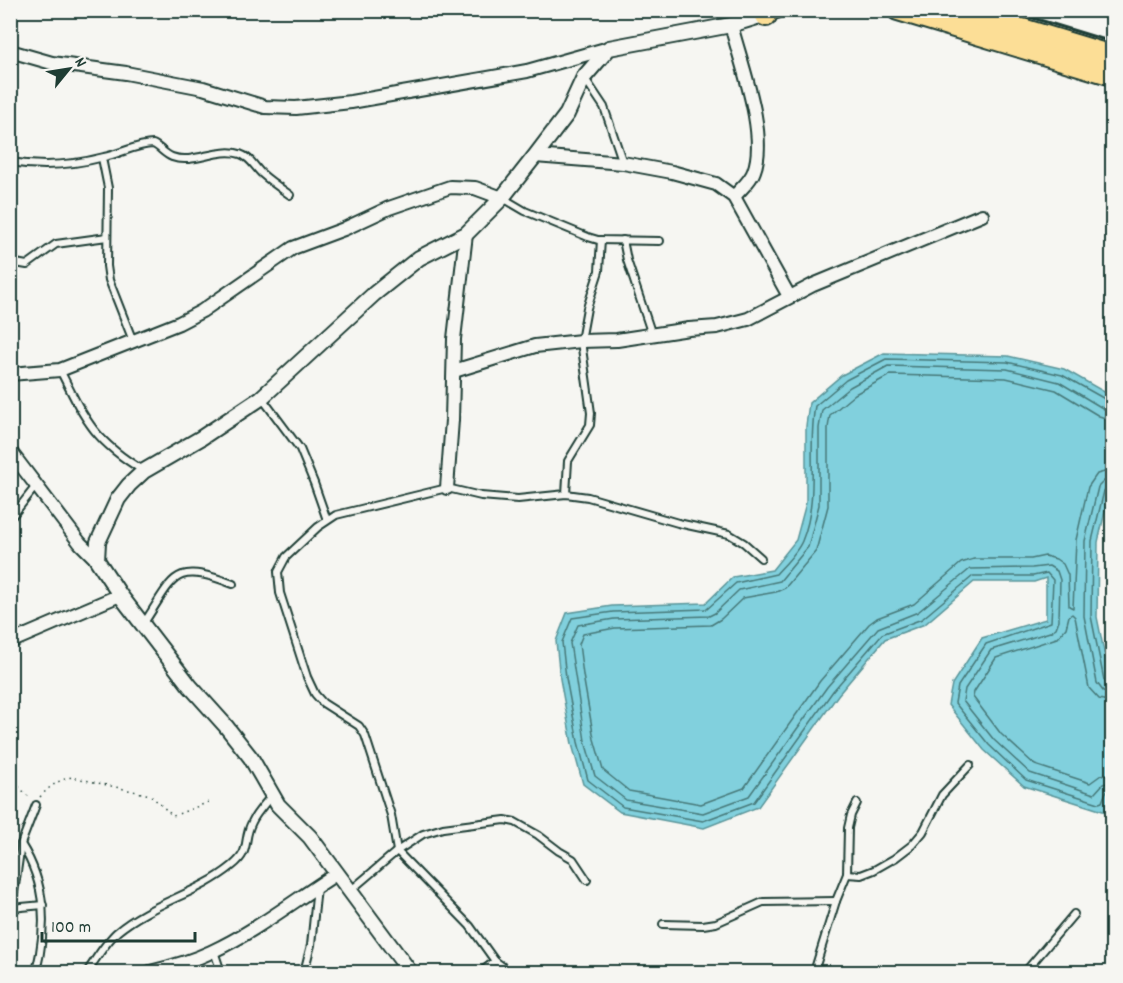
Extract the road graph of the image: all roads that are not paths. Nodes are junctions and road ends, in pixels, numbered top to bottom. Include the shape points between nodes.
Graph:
1 (898, 10) edge
2 (959, 10) edge
3 (771, 12) edge
4 (731, 25) junction
5 (609, 48) junction
6 (10, 51) edge
7 (1113, 56) edge
8 (1113, 75) edge
9 (584, 77) junction
10 (536, 156) junction
11 (102, 158) junction
12 (10, 162) edge
13 (623, 163) junction
14 (290, 195) dead end
15 (734, 197) junction
16 (502, 198) junction
17 (982, 215) dead end
18 (466, 234) junction
19 (107, 237) junction
20 (602, 240) junction
21 (623, 240) junction
22 (660, 241) dead end
23 (10, 262) edge
24 (789, 296) junction
25 (652, 335) junction
26 (581, 341) junction
27 (133, 342) junction
28 (60, 370) junction
29 (454, 371) junction
30 (10, 374) edge
31 (261, 398) junction
32 (10, 451) edge
33 (144, 471) junction
34 (36, 485) junction
35 (447, 488) junction
36 (566, 494) junction
37 (10, 519) edge
38 (327, 520) junction
39 (761, 558) dead end
40 (97, 560) junction
41 (233, 584) dead end
42 (120, 595) junction
43 (143, 624) junction
44 (10, 642) edge
45 (970, 765) dead end
46 (272, 796) junction
47 (857, 803) dead end
48 (36, 804) road end
49 (21, 844) junction
50 (397, 851) junction
51 (14, 864) edge
52 (336, 874) junction
53 (847, 874) junction
54 (587, 880) dead end
55 (317, 886) junction
56 (349, 891) junction
57 (836, 900) junction
58 (43, 905) junction
59 (11, 908) edge
60 (1074, 914) dead end
61 (663, 924) dead end
62 (214, 950) junction
63 (495, 961) junction
64 (36, 972) edge
65 (87, 972) edge
66 (150, 972) edge
67 (221, 972) edge
68 (304, 972) edge
69 (411, 972) edge
70 (481, 972) edge
71 (510, 972) edge
72 (814, 972) edge
73 (1025, 972) edge

1 - 8 highway
2 - 7 highway
3 - 4 street
4 - 5 street
4 - 15 street via 758,142 754,172
5 - 6 street via 527,70 351,102 296,108 265,107 204,88 52,63
5 - 9 street
9 - 10 street via 567,114
9 - 13 lane via 604,107
10 - 13 street
10 - 16 street
11 - 12 lane via 27,165
11 - 14 lane via 153,144 173,158 239,154
11 - 19 lane via 108,188
13 - 15 street via 716,184
15 - 24 street
16 - 18 street
16 - 20 lane via 552,223
16 - 27 street via 475,188 450,187 389,208 293,248 202,311
17 - 24 street
18 - 29 street
18 - 31 street via 410,265
19 - 23 lane via 56,244 27,265
19 - 27 lane via 109,280
20 - 21 lane
20 - 26 lane via 599,271
21 - 22 lane
21 - 25 lane
24 - 25 street via 748,319
25 - 26 street
26 - 29 street via 535,346
26 - 36 lane via 590,425 568,460
27 - 28 street
28 - 30 street
28 - 33 lane via 99,438
29 - 35 street
31 - 33 street
31 - 38 lane via 300,449
32 - 34 street
33 - 40 street via 118,499 98,542
34 - 37 lane
34 - 40 street
35 - 36 lane via 518,499
35 - 38 lane via 347,511
36 - 39 lane via 729,534
38 - 50 lane via 286,557 278,573 280,593 315,694 359,726 365,735 392,815
40 - 42 street
41 - 43 lane via 187,572 179,575
42 - 43 street
42 - 44 street
43 - 46 street via 251,758
45 - 53 lane via 942,795 912,845 874,870 861,875
46 - 52 street via 310,837
46 - 65 lane via 253,819 242,857 216,878 126,926 111,938
47 - 53 lane via 848,828
48 - 49 lane
49 - 51 lane
49 - 58 lane via 35,872
50 - 54 lane via 433,830 505,820 538,835 573,859
50 - 56 lane
50 - 63 lane via 470,926
51 - 59 lane
52 - 55 street
52 - 56 street
53 - 57 lane
55 - 62 street
55 - 68 lane
56 - 69 street
57 - 61 lane via 763,902 716,923
57 - 72 lane
58 - 59 lane
58 - 64 lane via 43,943
60 - 73 lane
62 - 66 street
62 - 67 lane
63 - 70 lane
63 - 71 lane

